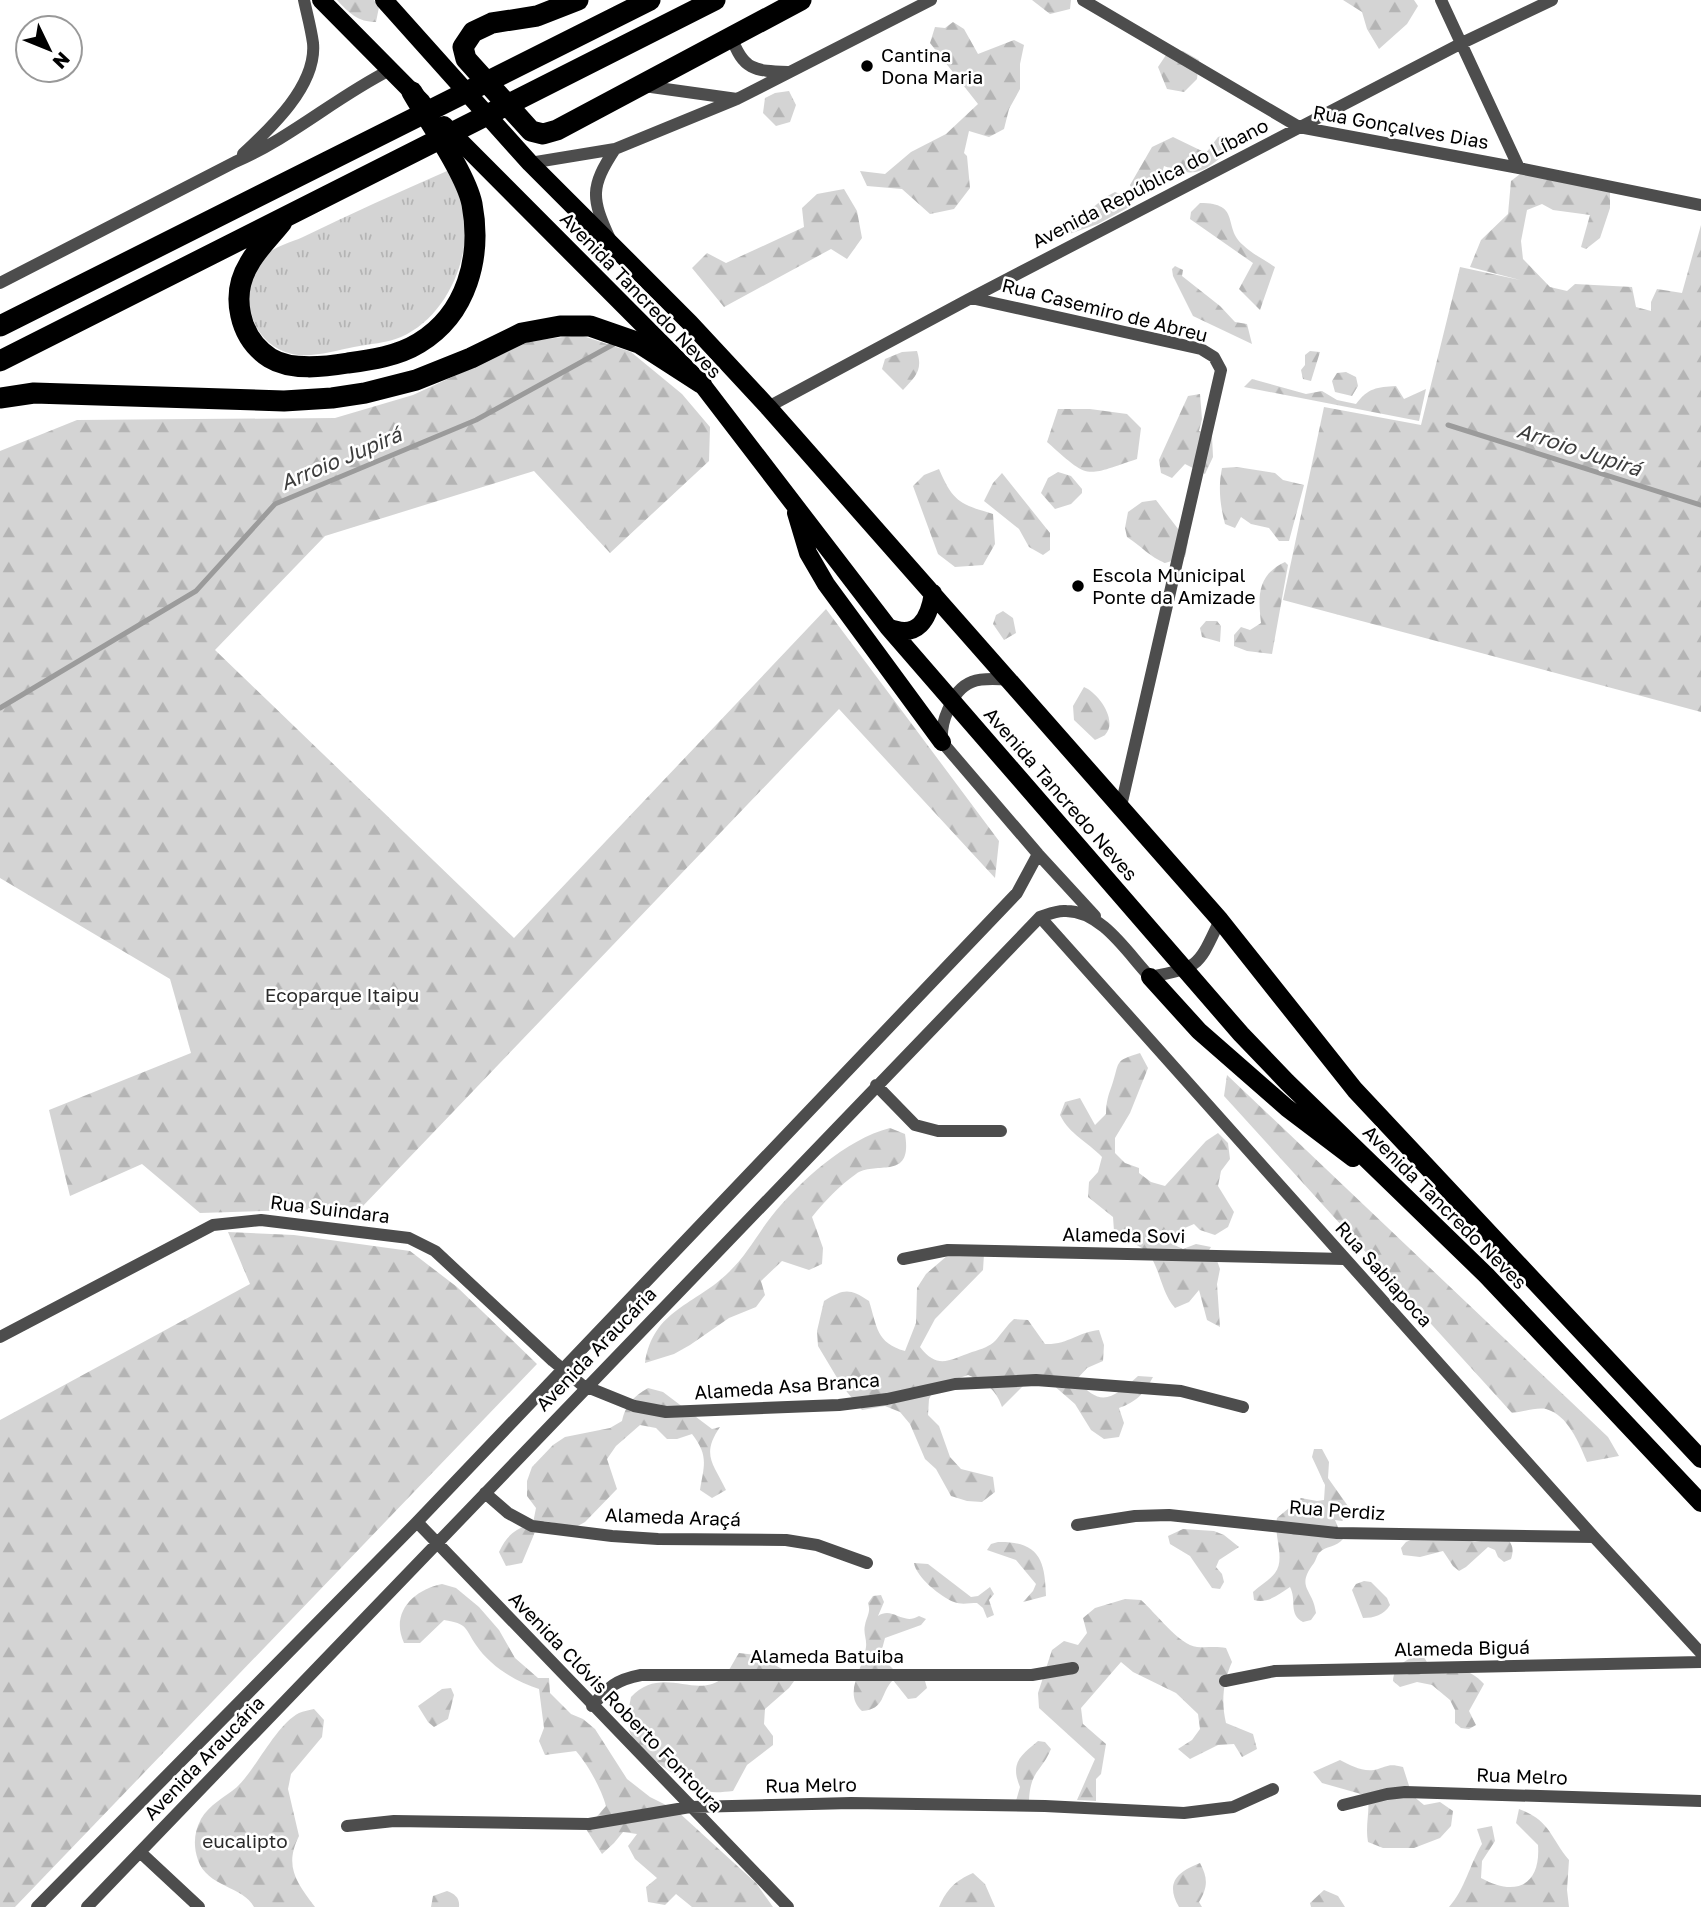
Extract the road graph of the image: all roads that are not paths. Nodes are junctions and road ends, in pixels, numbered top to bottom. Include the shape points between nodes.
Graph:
1 (304, 0) edge
2 (321, 0) edge
3 (384, 0) edge
4 (578, 0) edge
5 (650, 0) edge
6 (715, 0) edge
7 (801, 0) edge
8 (931, 0) edge
9 (1083, 0) edge
10 (1441, 0) edge
11 (1552, 0) edge
12 (731, 36) junction
13 (1462, 43) junction
14 (390, 70) junction
15 (792, 72) junction
16 (640, 85) junction
17 (412, 92) junction
18 (737, 99) junction
19 (1299, 127) junction
20 (615, 149) junction
21 (235, 162) junction
22 (530, 163) junction
23 (1519, 168) junction
24 (1701, 205) edge
25 (290, 214) junction
26 (613, 247) junction
27 (0, 283) edge
28 (971, 298) junction
29 (0, 326) edge
30 (0, 360) edge
31 (701, 383) junction
32 (0, 398) edge
33 (768, 407) junction
34 (793, 503) junction
35 (933, 593) junction
36 (888, 627) junction
37 (1010, 681) junction
38 (952, 700) junction
39 (942, 741) junction
40 (1121, 806) junction
41 (1038, 854) junction
42 (1040, 917) junction
43 (1220, 920) junction
44 (1104, 927) junction
45 (1185, 970) junction
46 (1150, 977) junction
47 (876, 1085) junction
48 (1002, 1131) dead end
49 (1422, 1211) junction
50 (903, 1259) dead end
51 (1344, 1259) junction
52 (0, 1337) edge
53 (557, 1365) junction
54 (587, 1387) junction
55 (1243, 1407) dead end
56 (1701, 1459) edge
57 (485, 1493) junction
58 (1701, 1503) edge
59 (416, 1522) junction
60 (1077, 1525) dead end
61 (1594, 1537) junction
62 (439, 1543) junction
63 (867, 1563) dead end
64 (1701, 1653) edge
65 (1701, 1661) edge
66 (1073, 1668) dead end
67 (1225, 1681) dead end
68 (592, 1706) junction
69 (1273, 1789) dead end
70 (1701, 1801) edge
71 (1343, 1805) dead end
72 (690, 1807) junction
73 (347, 1826) dead end
74 (140, 1852) junction
75 (37, 1907) edge
76 (87, 1907) edge
77 (199, 1907) edge
78 (788, 1907) edge

1 - 21 street via 313,45 311,64 297,94 274,125
2 - 14 main road, Avenida Tancredo Neves
3 - 22 main road, Avenida Tancredo Neves
4 - 16 highway via 473,32 463,47 466,59 531,131 543,134
5 - 29 highway
6 - 25 highway
7 - 12 highway
8 - 15 street
9 - 19 street, Rua Gonçalves Dias
10 - 13 street
11 - 13 street, Avenida República do Líbano
12 - 15 street via 748,67
12 - 16 highway
13 - 19 street, Avenida República do Líbano
13 - 23 street
14 - 17 main road, Avenida Tancredo Neves
14 - 21 street via 288,135
15 - 18 street
16 - 18 street
17 - 25 highway via 472,201 475,230 468,284 434,332 416,345 378,358 324,368 288,365 270,358 254,343 240,318 239,295 247,265
17 - 31 main road, Avenida Tancredo Neves
18 - 20 street
19 - 23 street, Rua Gonçalves Dias
19 - 28 street, Avenida República do Líbano
20 - 22 street
20 - 26 street via 596,186 600,218
21 - 27 street
22 - 26 main road, Avenida Tancredo Neves
23 - 24 street, Rua Gonçalves Dias
25 - 30 highway
26 - 33 main road, Avenida Tancredo Neves
28 - 33 street, Avenida República do Líbano
28 - 40 street, Rua Casemiro de Abreu via 1201,349 1214,357 1221,370
31 - 32 highway via 639,343 590,326 560,326 522,333 416,380 331,398 285,401 34,393
31 - 34 main road, Avenida Tancredo Neves
33 - 35 main road, Avenida Tancredo Neves
34 - 36 main road, Avenida Tancredo Neves
34 - 39 main road via 808,553 826,584
35 - 36 main road via 924,621 906,631
35 - 37 main road, Avenida Tancredo Neves
36 - 38 main road, Avenida Tancredo Neves
37 - 38 street via 976,680 962,687
37 - 40 main road, Avenida Tancredo Neves
38 - 39 street via 943,722
38 - 45 main road, Avenida Tancredo Neves
39 - 41 street
40 - 43 main road, Avenida Tancredo Neves
41 - 44 street
41 - 53 street, Avenida Araucária via 1017,893
42 - 44 street via 1068,911
42 - 47 street, Avenida Araucária
42 - 51 street, Rua Sabiapoca
43 - 45 street via 1202,958
43 - 56 main road, Avenida Tancredo Neves via 1355,1090
44 - 46 street
45 - 46 street
45 - 49 main road, Avenida Tancredo Neves via 1287,1082
46 - 49 main road via 1199,1031 1287,1108
47 - 48 street via 915,1125 937,1131
47 - 54 street, Avenida Araucária
49 - 58 main road, Avenida Tancredo Neves
50 - 51 street, Alameda Sovi via 948,1250
51 - 61 street, Rua Sabiapoca
52 - 53 street, Rua Suindara via 213,1225 261,1220 409,1238 435,1251
53 - 54 street, Alameda Asa Branca
53 - 59 street, Avenida Araucária
54 - 55 street, Alameda Asa Branca via 634,1406 666,1412 839,1405 955,1384 1036,1380 1181,1391
54 - 57 street, Avenida Araucária
57 - 62 street, Avenida Araucária
57 - 63 street, Alameda Araçá via 532,1526 659,1539 786,1540 817,1545
59 - 62 street, Avenida Clóvis Roberto Fontoura
59 - 75 street, Avenida Araucária
60 - 61 street, Rua Perdiz via 1169,1515 1337,1533
61 - 64 street, Rua Sabiapoca
62 - 68 street, Avenida Clóvis Roberto Fontoura
62 - 74 street, Avenida Araucária
65 - 67 street, Alameda Biguá via 1275,1671
66 - 68 street, Alameda Batuiba via 1031,1675 640,1675 612,1684
68 - 72 street, Avenida Clóvis Roberto Fontoura
69 - 72 street, Rua Melro via 1233,1807 1185,1813 851,1803
70 - 71 street, Rua Melro via 1405,1792
72 - 73 street, Rua Melro via 589,1824 394,1821
72 - 78 street, Avenida Clóvis Roberto Fontoura
74 - 76 street, Avenida Araucária
74 - 77 street

